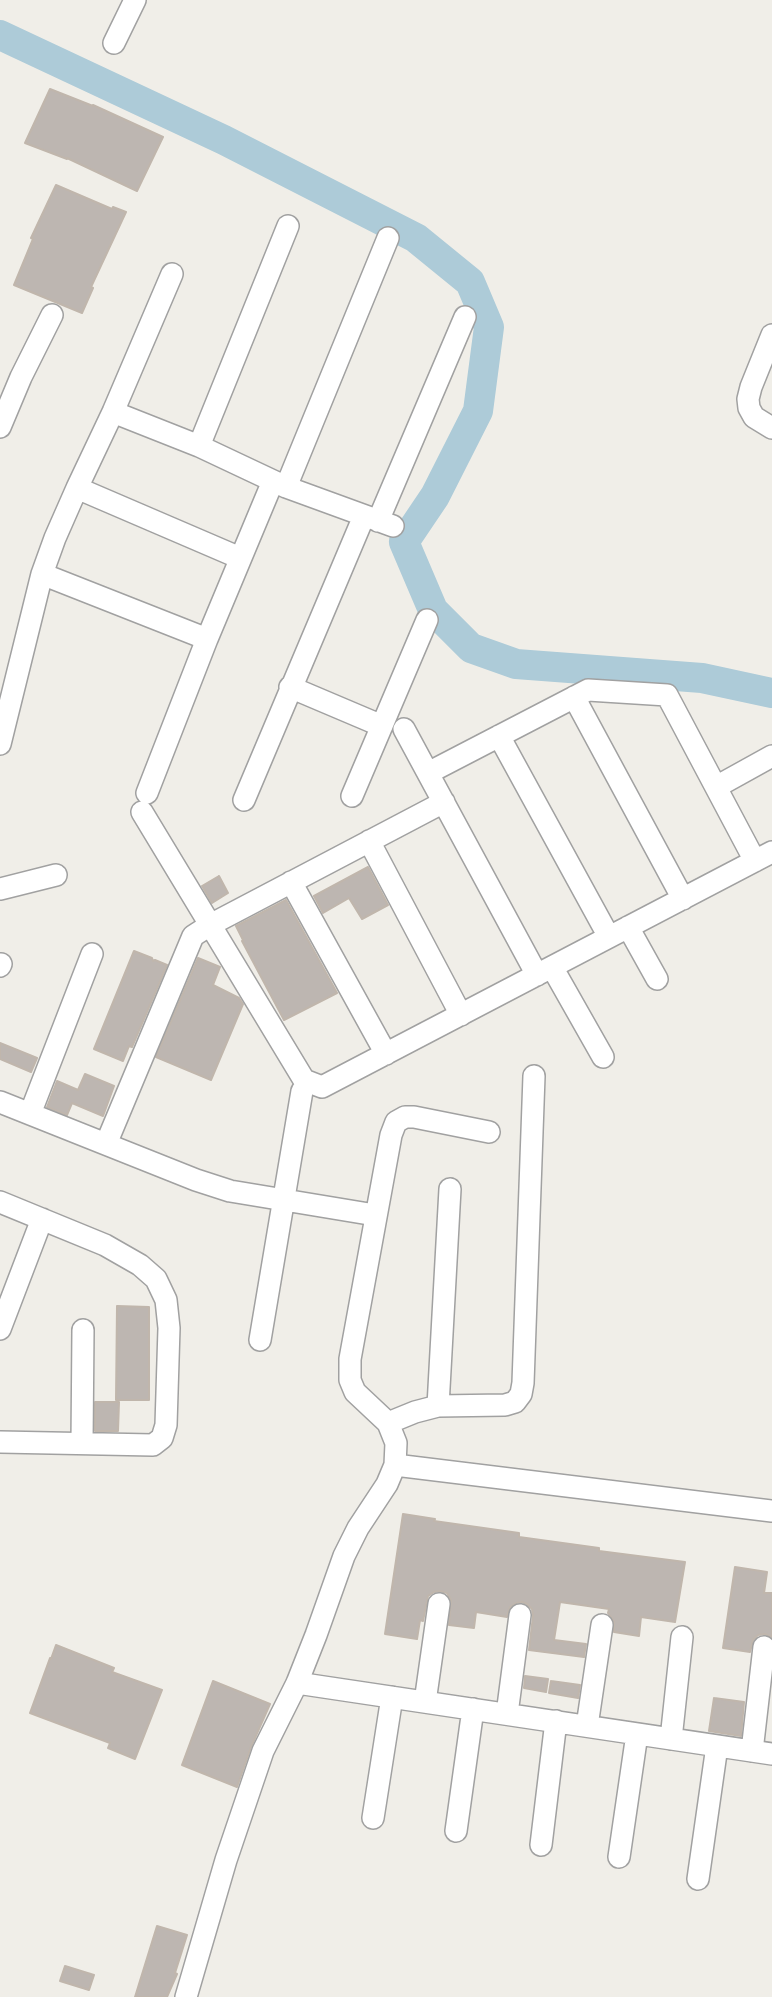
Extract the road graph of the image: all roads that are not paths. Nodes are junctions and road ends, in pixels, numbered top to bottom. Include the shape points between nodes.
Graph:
1 (135, 0) edge
2 (114, 43) dead end
3 (288, 226) dead end
4 (388, 238) dead end
5 (172, 274) dead end
6 (52, 315) dead end
7 (466, 317) dead end
8 (772, 335) edge
9 (113, 412) junction
10 (0, 427) edge
11 (772, 428) edge
12 (199, 446) junction
13 (280, 484) junction
14 (76, 488) junction
15 (378, 521) junction
16 (240, 558) junction
17 (43, 574) junction
18 (427, 620) dead end
19 (207, 639) junction
20 (290, 687) junction
21 (574, 697) junction
22 (382, 726) junction
23 (404, 729) dead end
24 (499, 736) junction
25 (0, 744) edge
26 (772, 756) edge
27 (428, 774) junction
28 (716, 787) junction
29 (352, 796) dead end
30 (244, 800) dead end
31 (444, 802) junction
32 (369, 841) junction
33 (764, 856) edge
34 (56, 875) dead end
35 (291, 883) junction
36 (0, 889) edge
37 (683, 899) junction
38 (210, 925) junction
39 (619, 932) junction
40 (92, 954) dead end
41 (545, 971) junction
42 (657, 979) dead end
43 (461, 1015) junction
44 (386, 1054) junction
45 (603, 1056) dead end
46 (534, 1076) dead end
47 (302, 1091) dead end
48 (0, 1102) edge
49 (30, 1114) junction
50 (489, 1132) dead end
51 (106, 1144) junction
52 (450, 1189) dead end
53 (283, 1201) junction
54 (0, 1202) edge
55 (375, 1215) junction
56 (42, 1219) junction
57 (0, 1329) edge
58 (83, 1330) dead end
59 (260, 1340) dead end
60 (438, 1406) junction
61 (388, 1423) junction
62 (0, 1442) edge
63 (82, 1443) junction
64 (395, 1465) junction
65 (772, 1511) edge
66 (439, 1604) dead end
67 (520, 1615) dead end
68 (602, 1625) dead end
69 (682, 1637) dead end
70 (764, 1647) dead end
71 (297, 1682) junction
72 (392, 1697) junction
73 (425, 1702) junction
74 (473, 1709) junction
75 (507, 1714) junction
76 (556, 1721) junction
77 (587, 1726) junction
78 (636, 1734) junction
79 (671, 1739) junction
80 (717, 1746) junction
81 (762, 1752) edge
82 (373, 1818) dead end
83 (456, 1831) dead end
84 (541, 1845) dead end
85 (619, 1857) dead end
86 (698, 1879) dead end
87 (186, 1997) edge

1 - 2 street
3 - 12 street
4 - 13 street
5 - 9 street
6 - 10 street
7 - 15 street
8 - 11 street via 748,399 754,417
9 - 12 street
9 - 14 street
12 - 13 street
13 - 15 street
13 - 16 street
14 - 16 street
14 - 17 street
15 - 20 street
16 - 19 street
17 - 19 street
17 - 25 street
18 - 22 street
19 - 38 street via 144,803
20 - 22 street
20 - 30 street
21 - 24 street
21 - 28 street via 588,690 667,695
21 - 37 street
22 - 29 street
23 - 27 street
24 - 27 street
24 - 39 street
26 - 28 street
27 - 31 street
28 - 33 street
31 - 32 street
31 - 41 street
32 - 35 street
32 - 43 street
33 - 37 street
34 - 36 street
35 - 38 street
35 - 44 street
37 - 39 street
38 - 44 street via 304,1080 322,1087
38 - 51 street via 193,936
39 - 41 street
39 - 42 street
40 - 49 street
41 - 43 street
41 - 45 street
43 - 44 street
46 - 60 street via 521,1394 505,1405
47 - 53 street
48 - 49 street
49 - 51 street
50 - 55 street via 414,1117 396,1122
51 - 53 street via 230,1191
52 - 60 street
53 - 55 street
53 - 59 street
54 - 56 street
55 - 61 street via 350,1380 355,1392
56 - 57 street
56 - 63 street via 105,1244 140,1265 156,1279 166,1300 169,1328 162,1438 153,1444
58 - 63 street
60 - 61 street
61 - 64 street via 396,1443
62 - 63 street
64 - 65 street
64 - 71 street via 344,1556
66 - 73 street
67 - 75 street
68 - 77 street
69 - 79 street
70 - 81 street
71 - 72 street
71 - 87 street via 262,1751
72 - 73 street
72 - 82 street
73 - 74 street
74 - 75 street
74 - 83 street
75 - 76 street
76 - 77 street
76 - 84 street
77 - 78 street
78 - 79 street
78 - 85 street
79 - 80 street
80 - 81 street
80 - 86 street

